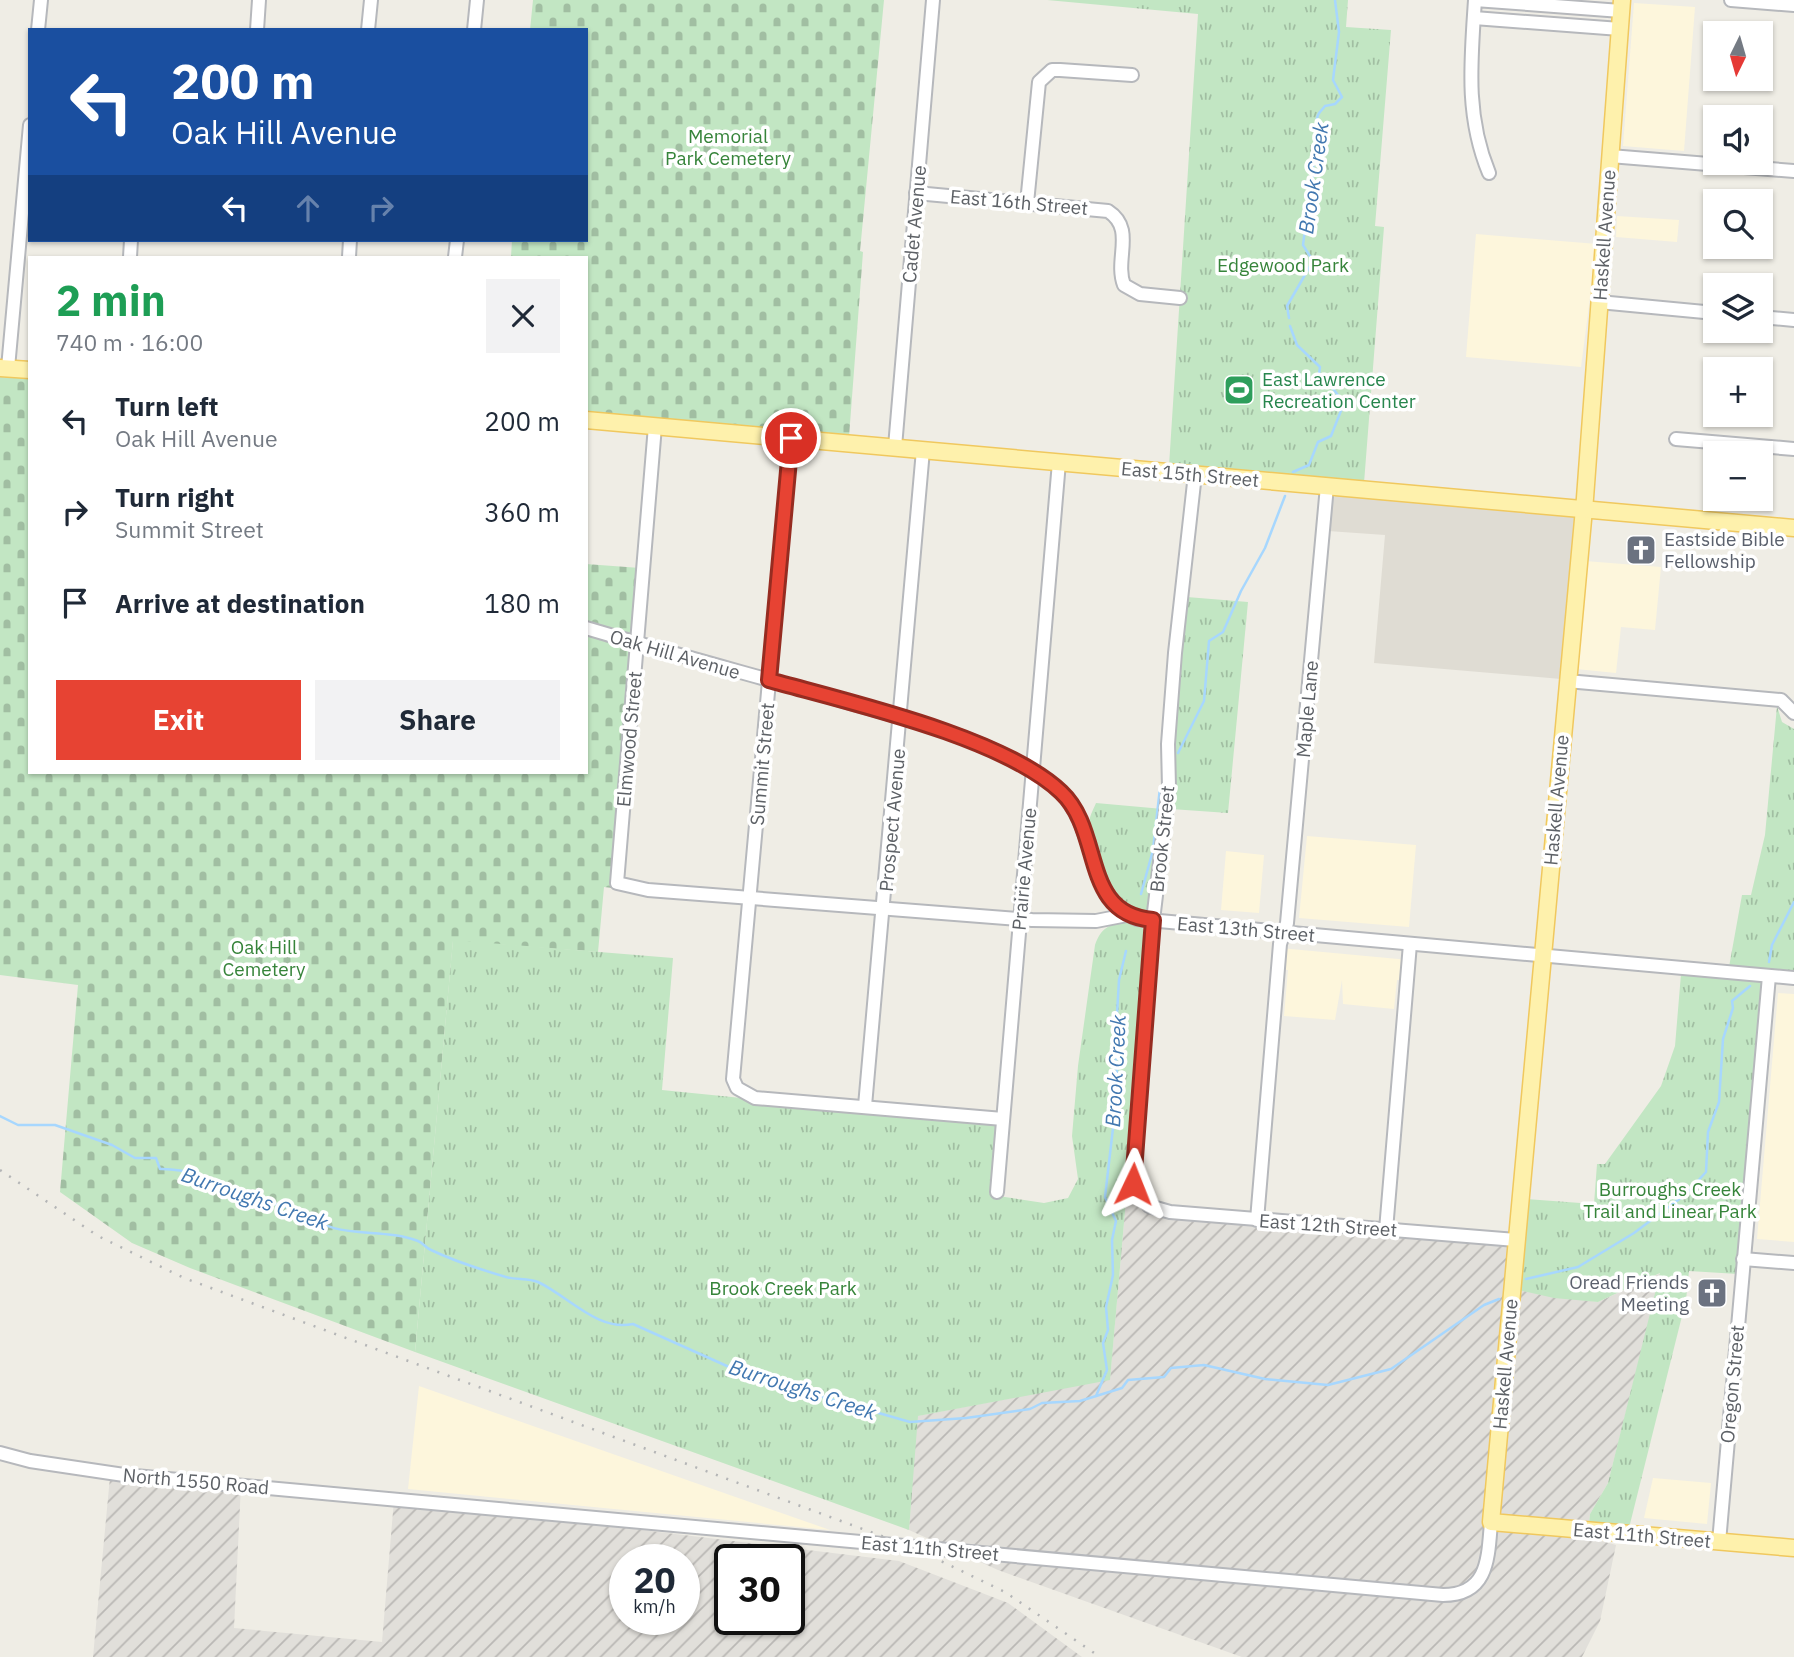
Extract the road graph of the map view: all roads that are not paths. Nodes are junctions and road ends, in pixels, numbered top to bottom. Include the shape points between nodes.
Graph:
1 (41, 0) edge
2 (260, 0) edge
3 (371, 0) edge
4 (477, 0) edge
5 (933, 0) edge
6 (1475, 0) edge
7 (1731, 0) edge
8 (1794, 5) edge
9 (1622, 6) edge
10 (1474, 18) junction
11 (38, 28) edge
12 (257, 28) edge
13 (368, 28) edge
14 (474, 28) edge
15 (1620, 29) junction
16 (1132, 75) dead end
17 (28, 144) edge
18 (1610, 156) junction
19 (1794, 171) edge
20 (1489, 173) dead end
21 (916, 193) junction
22 (1027, 203) junction
23 (1180, 298) dead end
24 (1599, 302) junction
25 (1703, 312) edge
26 (1773, 318) edge
27 (1794, 320) edge
28 (4, 368) edge
29 (28, 370) edge
30 (588, 420) edge
31 (655, 426) junction
32 (791, 438) junction
33 (1676, 439) dead end
34 (895, 447) junction
35 (1794, 449) edge
36 (923, 450) junction
37 (1059, 462) junction
38 (1195, 474) junction
39 (1327, 486) junction
40 (1583, 509) junction
41 (1794, 528) edge
42 (588, 629) edge
43 (637, 643) junction
44 (769, 680) junction
45 (1567, 681) junction
46 (1794, 713) edge
47 (900, 718) junction
48 (1033, 771) junction
49 (617, 883) joint
50 (749, 897) junction
51 (885, 908) junction
52 (1127, 915) junction
53 (1021, 919) junction
54 (1153, 920) junction
55 (1284, 932) junction
56 (1410, 944) junction
57 (1542, 956) junction
58 (1769, 976) junction
59 (1794, 978) edge
60 (865, 1106) junction
61 (1003, 1119) junction
62 (997, 1192) dead end
63 (1143, 1201) joint
64 (1257, 1220) junction
65 (1386, 1230) junction
66 (1516, 1240) junction
67 (1743, 1259) junction
68 (1794, 1263) edge
69 (0, 1453) edge
70 (394, 1500) joint
71 (1491, 1522) junction
72 (1719, 1542) junction
73 (1794, 1548) edge
74 (1466, 1591) joint

1 - 11 street
2 - 12 street
3 - 13 street
4 - 14 street
5 - 21 street, Cadet Avenue
6 - 9 street
6 - 10 street
7 - 8 street
9 - 15 main road, Haskell Avenue
10 - 15 street
10 - 20 street via 1470,99
15 - 18 main road, Haskell Avenue
16 - 22 street via 1060,70 1039,82
17 - 28 street
18 - 19 street
18 - 24 main road, Haskell Avenue
21 - 22 street, East 16th Street
21 - 34 street, Cadet Avenue
22 - 23 street, East 16th Street via 1108,211 1123,228 1124,285 1140,294
24 - 25 street
24 - 40 main road, Haskell Avenue
26 - 27 street
28 - 29 main road
30 - 31 main road, East 15th Street
31 - 32 main road, East 15th Street
31 - 43 street, Elmwood Street
32 - 34 main road, East 15th Street
32 - 44 street, Summit Street
33 - 35 street
34 - 36 main road, East 15th Street
36 - 37 main road, East 15th Street
36 - 47 street, Prospect Avenue
37 - 38 main road, East 15th Street
37 - 48 street, Prairie Avenue
38 - 39 main road, East 15th Street
38 - 54 street, Brook Street
39 - 40 main road, East 15th Street
39 - 55 street, Maple Lane
40 - 41 main road, East 15th Street
40 - 45 main road, Haskell Avenue
42 - 43 street, Oak Hill Avenue
43 - 44 street, Oak Hill Avenue
43 - 49 street, Elmwood Street
44 - 47 street, Oak Hill Avenue
44 - 50 street, Summit Street
45 - 46 street via 1781,701
45 - 57 main road, Haskell Avenue
47 - 48 street, Oak Hill Avenue
47 - 51 street, Prospect Avenue
48 - 52 street, Oak Hill Avenue via 1072,804 1102,886
48 - 53 street, Prairie Avenue
49 - 50 street, East 13th Street via 648,890
50 - 51 street, East 13th Street
50 - 60 street, Summit Street via 733,1072 737,1088 755,1098
51 - 53 street, East 13th Street
51 - 60 street, Prospect Avenue
52 - 53 street, East 13th Street via 1096,921
52 - 54 street, East 13th Street
53 - 61 street, Prairie Avenue
54 - 55 street, East 13th Street
54 - 63 street, Brook Street via 1132,1178
55 - 56 street, East 13th Street
55 - 64 street, Maple Lane
56 - 57 street, East 13th Street
56 - 65 street
57 - 58 street, East 13th Street
57 - 66 main road, Haskell Avenue
58 - 59 street, East 13th Street
58 - 67 street, Oregon Street
60 - 61 street
61 - 62 street, Prairie Avenue
63 - 64 street, East 12th Street via 1170,1212
64 - 65 street, East 12th Street
65 - 66 street, East 12th Street
66 - 71 main road, Haskell Avenue
67 - 68 street
67 - 72 street, Oregon Street
69 - 70 street, North 1550 Road via 114,1474
70 - 74 street, East 11th Street via 1443,1595
71 - 72 main road, East 11th Street
71 - 74 street, Haskell Avenue via 1485,1571
72 - 73 main road, East 11th Street

